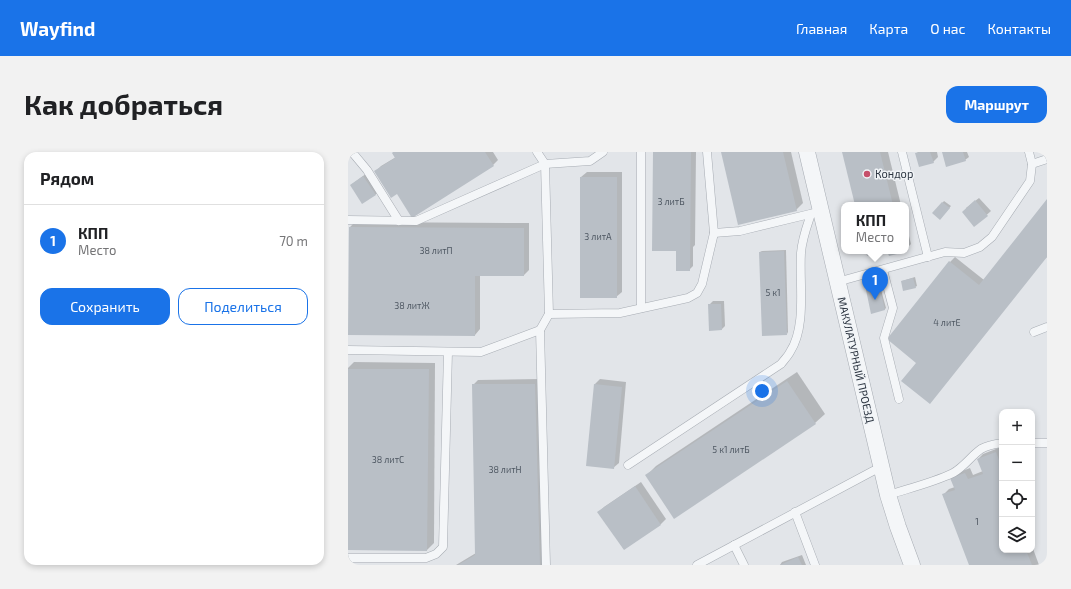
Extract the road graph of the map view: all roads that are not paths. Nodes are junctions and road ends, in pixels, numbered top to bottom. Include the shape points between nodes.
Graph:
1 (537, 152) edge
2 (603, 152) edge
3 (641, 152) edge
4 (707, 152) edge
5 (807, 152) edge
6 (902, 152) edge
7 (1029, 152) edge
8 (352, 154) edge
9 (1047, 159) edge
10 (545, 164) junction
11 (1032, 164) junction
12 (816, 213) junction
13 (348, 220) edge
14 (399, 221) junction
15 (714, 233) junction
16 (928, 257) junction
17 (883, 270) junction
18 (837, 282) junction
19 (642, 308) junction
20 (549, 314) junction
21 (1047, 327) edge
22 (540, 330) junction
23 (1034, 332) dead end
24 (348, 350) edge
25 (448, 352) junction
26 (899, 399) dead end
27 (1035, 443) edge
28 (1047, 443) edge
29 (999, 444) edge
30 (628, 465) dead end
31 (881, 468) junction
32 (888, 495) junction
33 (795, 512) junction
34 (734, 546) junction
35 (348, 558) edge
36 (546, 565) edge
37 (697, 565) edge
38 (744, 565) edge
39 (815, 565) edge
40 (912, 565) edge

1 - 10 lane
2 - 10 lane via 590,161
3 - 19 lane
4 - 15 lane
5 - 12 street, МАКУЛАТУРНЫЙ ПРОЕЗД
6 - 16 lane
7 - 11 lane
8 - 14 lane via 367,170
9 - 11 lane
10 - 14 lane via 416,221
10 - 20 lane
11 - 16 lane via 1030,181 992,237 980,247 964,253 945,252
12 - 15 lane via 740,232
12 - 18 street, МАКУЛАТУРНЫЙ ПРОЕЗД
12 - 30 lane via 804,233 801,251 800,319 791,352 781,364
13 - 14 lane
15 - 19 lane via 702,284 697,293 688,298
16 - 17 lane
17 - 18 lane
17 - 26 lane via 893,308 884,338
18 - 31 street, МАКУЛАТУРНЫЙ ПРОЕЗД
19 - 20 lane via 620,313
20 - 22 lane
21 - 23 lane
22 - 25 lane via 481,352
22 - 36 lane
24 - 25 lane
25 - 35 lane via 443,547 436,554 426,558
27 - 28 lane
29 - 32 lane via 981,449 963,466 937,480
31 - 32 street, МАКУЛАТУРНЫЙ ПРОЕЗД
31 - 33 lane
32 - 40 street, МАКУЛАТУРНЫЙ ПРОЕЗД
33 - 34 lane
33 - 39 lane
34 - 37 lane
34 - 38 lane

